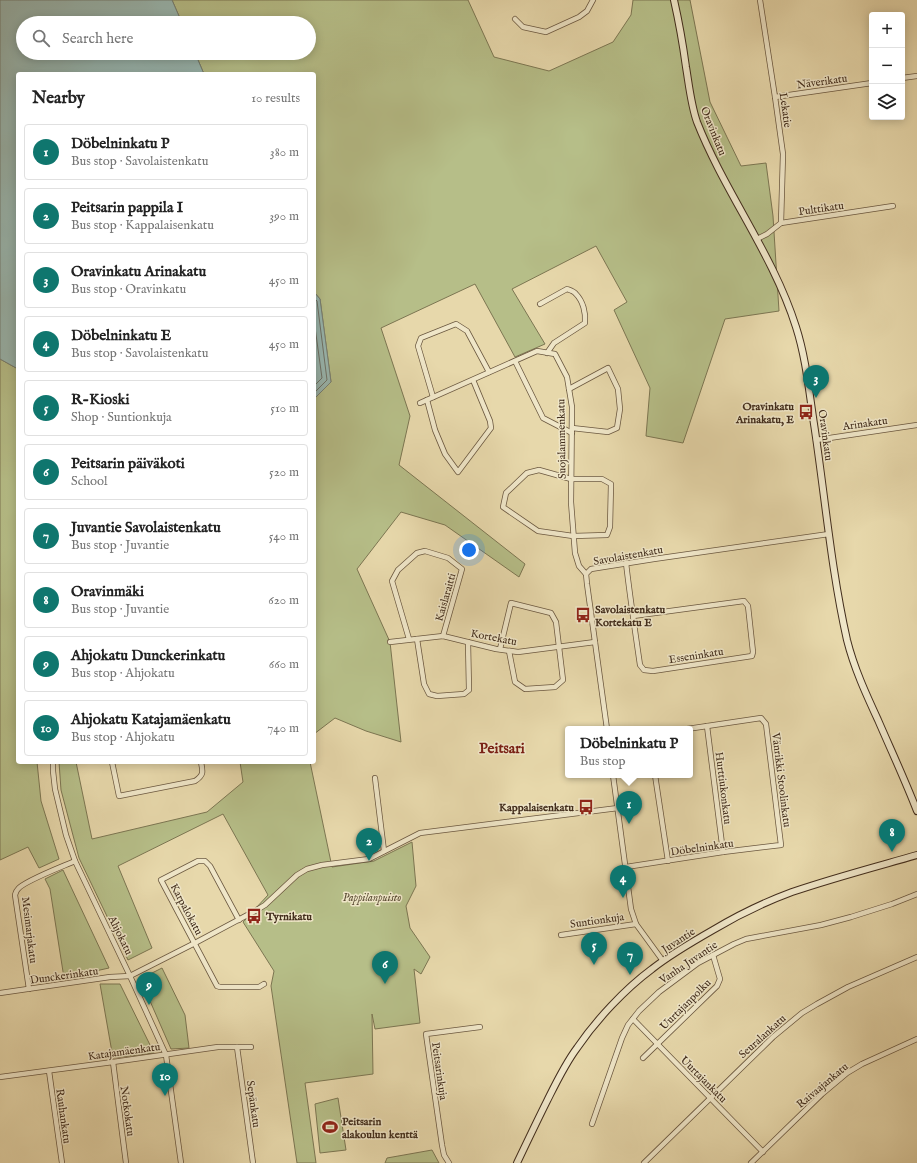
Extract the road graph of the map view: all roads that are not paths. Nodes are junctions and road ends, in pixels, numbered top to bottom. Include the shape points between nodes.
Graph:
1 (594, 0) edge
2 (674, 0) edge
3 (760, 0) edge
4 (515, 19) dead end
5 (917, 76) edge
6 (905, 78) edge
7 (869, 83) edge
8 (775, 97) junction
9 (893, 206) dead end
10 (780, 223) junction
11 (757, 239) junction
12 (540, 304) dead end
13 (547, 353) junction
14 (515, 361) junction
15 (489, 372) junction
16 (473, 380) junction
17 (569, 389) junction
18 (433, 397) junction
19 (427, 400) junction
20 (420, 403) dead end
21 (917, 425) edge
22 (572, 431) junction
23 (816, 440) junction
24 (571, 479) junction
25 (829, 534) junction
26 (573, 536) junction
27 (626, 563) junction
28 (586, 574) junction
29 (633, 616) junction
30 (443, 636) junction
31 (409, 639) junction
32 (417, 639) junction
33 (390, 642) dead end
34 (468, 642) junction
35 (595, 642) junction
36 (559, 647) junction
37 (500, 649) junction
38 (509, 651) junction
39 (607, 726) edge
40 (707, 726) junction
41 (693, 728) edge
42 (53, 764) edge
43 (112, 764) edge
44 (202, 764) edge
45 (375, 778) dead end
46 (613, 778) edge
47 (655, 778) edge
48 (618, 808) junction
49 (917, 811) edge
50 (781, 846) joint
51 (384, 851) junction
52 (723, 852) junction
53 (917, 855) edge
54 (75, 861) junction
55 (668, 861) junction
56 (626, 867) junction
57 (917, 894) edge
58 (239, 920) junction
59 (636, 924) junction
60 (561, 935) dead end
61 (195, 943) junction
62 (713, 954) junction
63 (917, 957) edge
64 (663, 961) junction
65 (130, 976) junction
66 (264, 984) dead end
67 (29, 989) junction
68 (0, 993) edge
69 (633, 1019) junction
70 (480, 1027) dead end
71 (917, 1039) edge
72 (657, 1044) junction
73 (237, 1047) junction
74 (251, 1047) dead end
75 (166, 1055) junction
76 (643, 1058) dead end
77 (113, 1062) junction
78 (49, 1071) junction
79 (0, 1077) edge
80 (711, 1098) junction
81 (592, 1124) dead end
82 (763, 1152) junction
83 (62, 1163) edge
84 (126, 1163) edge
85 (181, 1163) edge
86 (253, 1163) edge
87 (449, 1163) edge
88 (517, 1163) edge
89 (644, 1163) edge
90 (751, 1163) edge

1 - 4 street via 587,11 579,17 546,32 523,27
2 - 11 street, Oravinkatu via 696,120 713,158
3 - 8 street, Lekatie
5 - 6 street
7 - 8 street, Näverikatu
8 - 10 street, Lekatie via 783,154
9 - 10 street, Pulttikatu
10 - 11 street, Pulttikatu
11 - 23 street, Oravinkatu via 784,294 796,326 807,375
12 - 13 street via 567,289 576,292 586,316 585,323 554,343
13 - 14 street via 537,351
13 - 17 street, Suojalammenkatu via 555,354 567,376
14 - 15 street
14 - 22 street via 543,418
15 - 16 street
15 - 18 street via 467,331 456,324 421,338 418,346
16 - 18 street
16 - 19 street via 491,428 458,472 442,448
17 - 22 street, Suojalammenkatu
17 - 22 street via 608,368 618,389 620,409 617,428 608,432
18 - 19 street
19 - 20 street
21 - 23 street, Arinakatu
22 - 24 street, Suojalammenkatu
23 - 25 street, Oravinkatu
24 - 26 street, Suojalammenkatu
24 - 26 street via 602,479 611,484 610,527 607,535
24 - 26 street via 539,470 527,473 506,493 503,507 538,531
25 - 27 street, Savolaistenkatu
25 - 49 street, Oravinkatu via 848,642 861,683
26 - 28 street, Suojalammenkatu via 578,566
27 - 28 street, Savolaistenkatu via 591,569
27 - 29 street
28 - 35 street, Savolaistenkatu
29 - 29 street, Esseninkatu via 640,665 644,670 752,656 748,606 744,601
30 - 31 street, Kaislaraitti via 462,569 448,558 425,551 412,557 398,570 392,581
30 - 32 street, Kortekatu
30 - 34 street, Kortekatu
31 - 32 street, Kortekatu
31 - 33 street, Kortekatu
32 - 34 street via 424,684 429,694 437,696 464,694 469,690
34 - 37 street, Kortekatu
35 - 36 street, Kortekatu
35 - 39 street, Savolaistenkatu
36 - 37 street via 556,622 551,613 511,603
36 - 38 street, Kortekatu
36 - 38 street via 562,680 554,687 525,689 515,682
37 - 38 street, Kortekatu
40 - 41 street
40 - 50 street, Vänrikki Stoolinkatu via 762,718 766,724
40 - 52 street, Hurttiukonkatu
42 - 54 street, Ahjokatu via 55,789
43 - 44 street via 119,796 195,780 201,777
45 - 51 street
46 - 48 street
47 - 55 street
48 - 51 street via 420,833
48 - 56 street
50 - 52 street, Döbelninkatu
51 - 58 street via 369,859 307,869 265,905
52 - 55 street, Döbelninkatu
53 - 64 street, Juvantie via 792,892 762,904 716,928
54 - 65 street, Ahjokatu
54 - 67 street, Mesimarjakatu via 46,873 16,890
55 - 56 street, Döbelninkatu
56 - 59 street
57 - 62 street, Vanha Juvantie via 828,923 746,939
58 - 61 street
58 - 61 street, Karpalokatu via 205,861 198,861 161,880
59 - 60 street, Suntionkuja
59 - 64 street
61 - 65 street
61 - 66 street via 217,986 259,987
62 - 69 street, Vanha Juvantie via 659,992
62 - 72 street, Uurtajanpolku via 720,979 717,986
63 - 80 street, Seuralankatu via 842,990 802,1014 773,1037
64 - 88 street, Juvantie via 636,982 604,1014 577,1048 560,1075
65 - 67 street, Dunckerinkatu
65 - 75 street, Ahjokatu
67 - 68 street, Dunckerinkatu
69 - 72 street, Uurtajankatu
69 - 81 street, Vanha Juvantie via 622,1038
70 - 87 street, Peitsarinkuja via 426,1034 442,1145
71 - 82 street, Raivaajankatu via 847,1073
72 - 76 street, Uurtajanpolku
72 - 80 street, Uurtajankatu
73 - 74 street, Katajamäenkatu
73 - 75 street, Katajamäenkatu via 218,1047
73 - 86 street, Sepänkatu
75 - 77 street, Katajamäenkatu
75 - 85 street, Ahjokatu
77 - 78 street, Katajamäenkatu
77 - 84 street, Notkokatu
78 - 79 street, Katajamäenkatu
78 - 83 street, Rauhankatu
80 - 82 street, Uurtajankatu
80 - 89 street, Seuralankatu
82 - 90 street, Raivaajankatu

